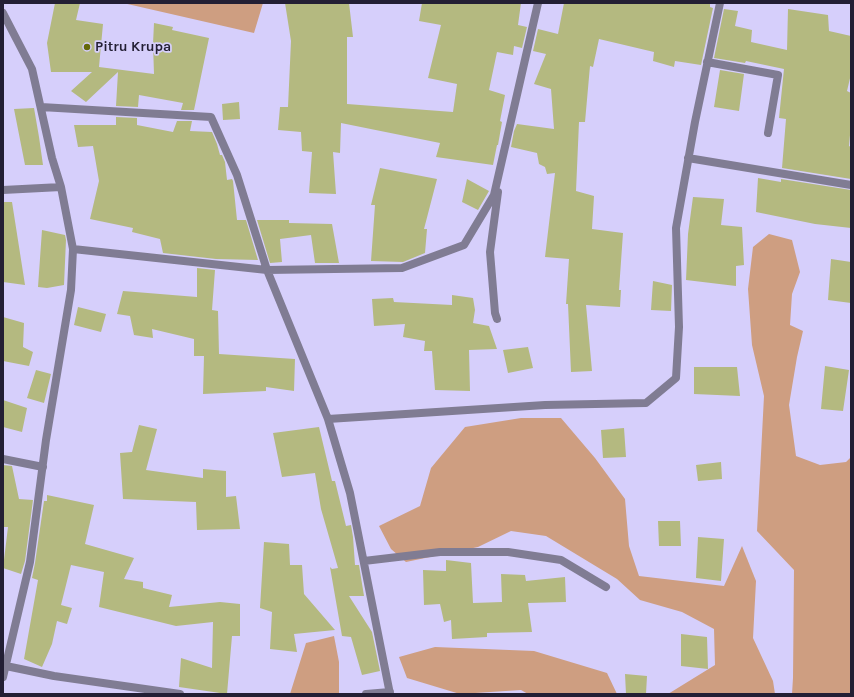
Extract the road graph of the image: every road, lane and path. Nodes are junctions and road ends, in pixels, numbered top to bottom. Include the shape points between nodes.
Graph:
1 (538, 3) edge
2 (720, 3) edge
3 (3, 13) edge
4 (707, 62) junction
5 (41, 107) junction
6 (768, 133) dead end
7 (503, 158) junction
8 (688, 158) junction
9 (851, 185) edge
10 (61, 188) junction
11 (3, 190) edge
12 (73, 249) junction
13 (267, 270) junction
14 (497, 319) dead end
15 (328, 419) junction
16 (3, 459) edge
17 (43, 467) junction
18 (364, 561) junction
19 (606, 586) dead end
20 (6, 666) junction
21 (3, 677) edge
22 (135, 691) edge
23 (390, 693) edge
24 (180, 694) edge
25 (366, 694) edge

1 - 7 street
2 - 4 street
3 - 5 street via 32,69
4 - 6 street via 778,75
4 - 8 street
5 - 10 street
5 - 13 street via 211,117 237,175
7 - 13 street via 494,195 464,245 402,268
7 - 14 street via 490,252
8 - 9 street
8 - 15 street via 676,228 679,326 676,378 646,403 545,405
10 - 11 street
10 - 12 street
12 - 13 street
12 - 17 street via 71,290
13 - 15 street
15 - 18 street via 350,493
16 - 17 street
17 - 20 street via 30,562
18 - 19 street via 440,552 508,552 561,560
18 - 23 street
20 - 21 street
20 - 22 street
22 - 24 street
23 - 25 street

